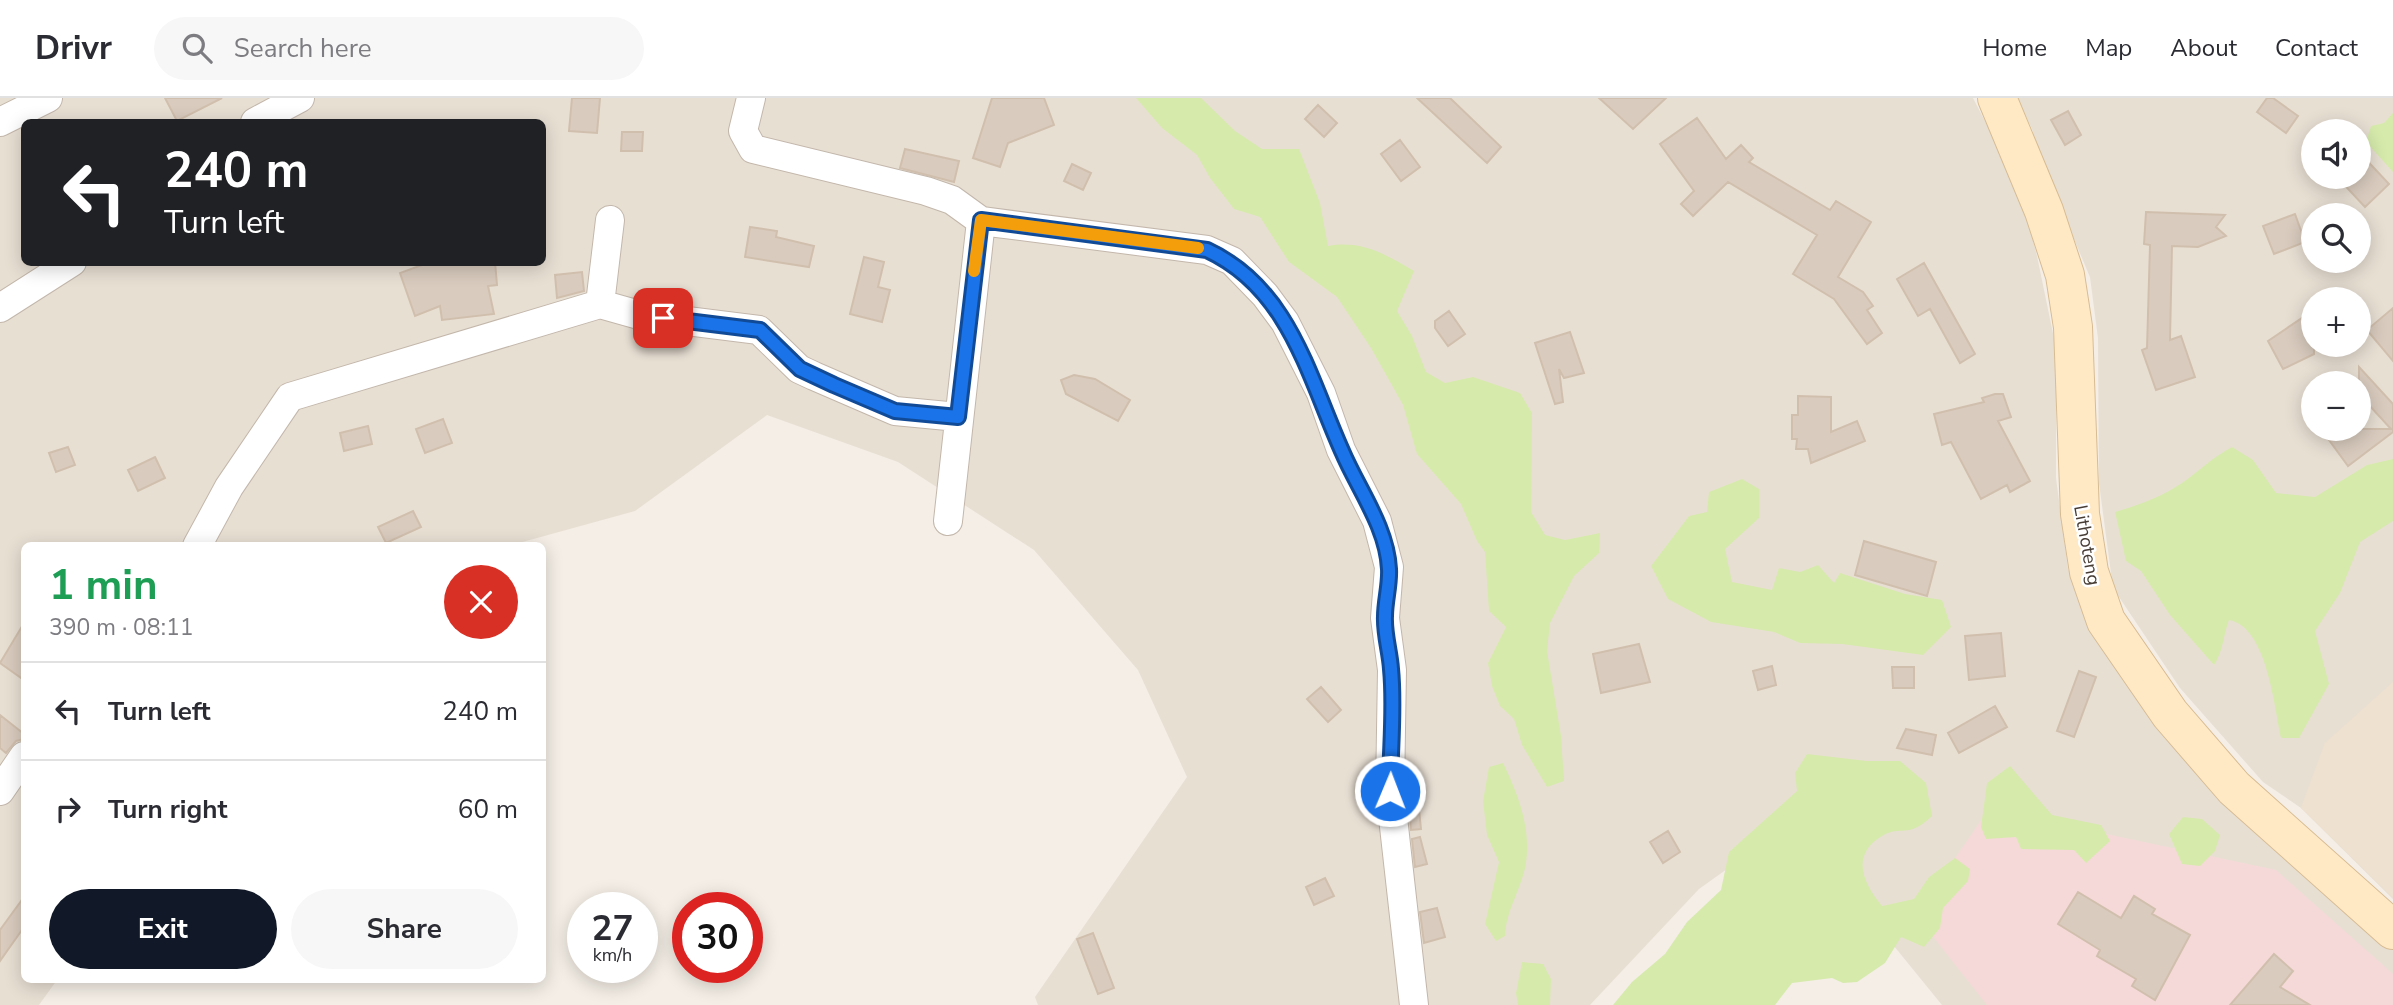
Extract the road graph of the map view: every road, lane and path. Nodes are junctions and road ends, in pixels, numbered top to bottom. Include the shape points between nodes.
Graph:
1 (48, 98) edge
2 (300, 98) edge
3 (751, 98) edge
4 (1997, 98) edge
5 (261, 119) edge
6 (0, 122) edge
7 (610, 220) dead end
8 (981, 220) junction
9 (66, 266) edge
10 (600, 304) junction
11 (0, 308) edge
12 (958, 417) junction
13 (948, 522) dead end
14 (199, 542) edge
15 (21, 760) edge
16 (0, 791) edge
17 (2393, 930) edge
18 (1414, 1005) edge

1 - 6 street
2 - 5 street
3 - 8 street via 743,131 753,149 926,191 952,200
4 - 17 main road, Lithoteng via 2065,275 2073,327 2080,514 2088,572 2106,621 2170,714 2234,788
7 - 10 street
8 - 12 street
8 - 18 street via 1207,250 1231,261 1285,322 1377,521 1389,567 1385,618 1392,670 1390,791
9 - 11 street
10 - 12 street via 639,315 760,330 800,369 825,381 895,411
10 - 14 street via 290,397 229,487
12 - 13 street
15 - 16 street

